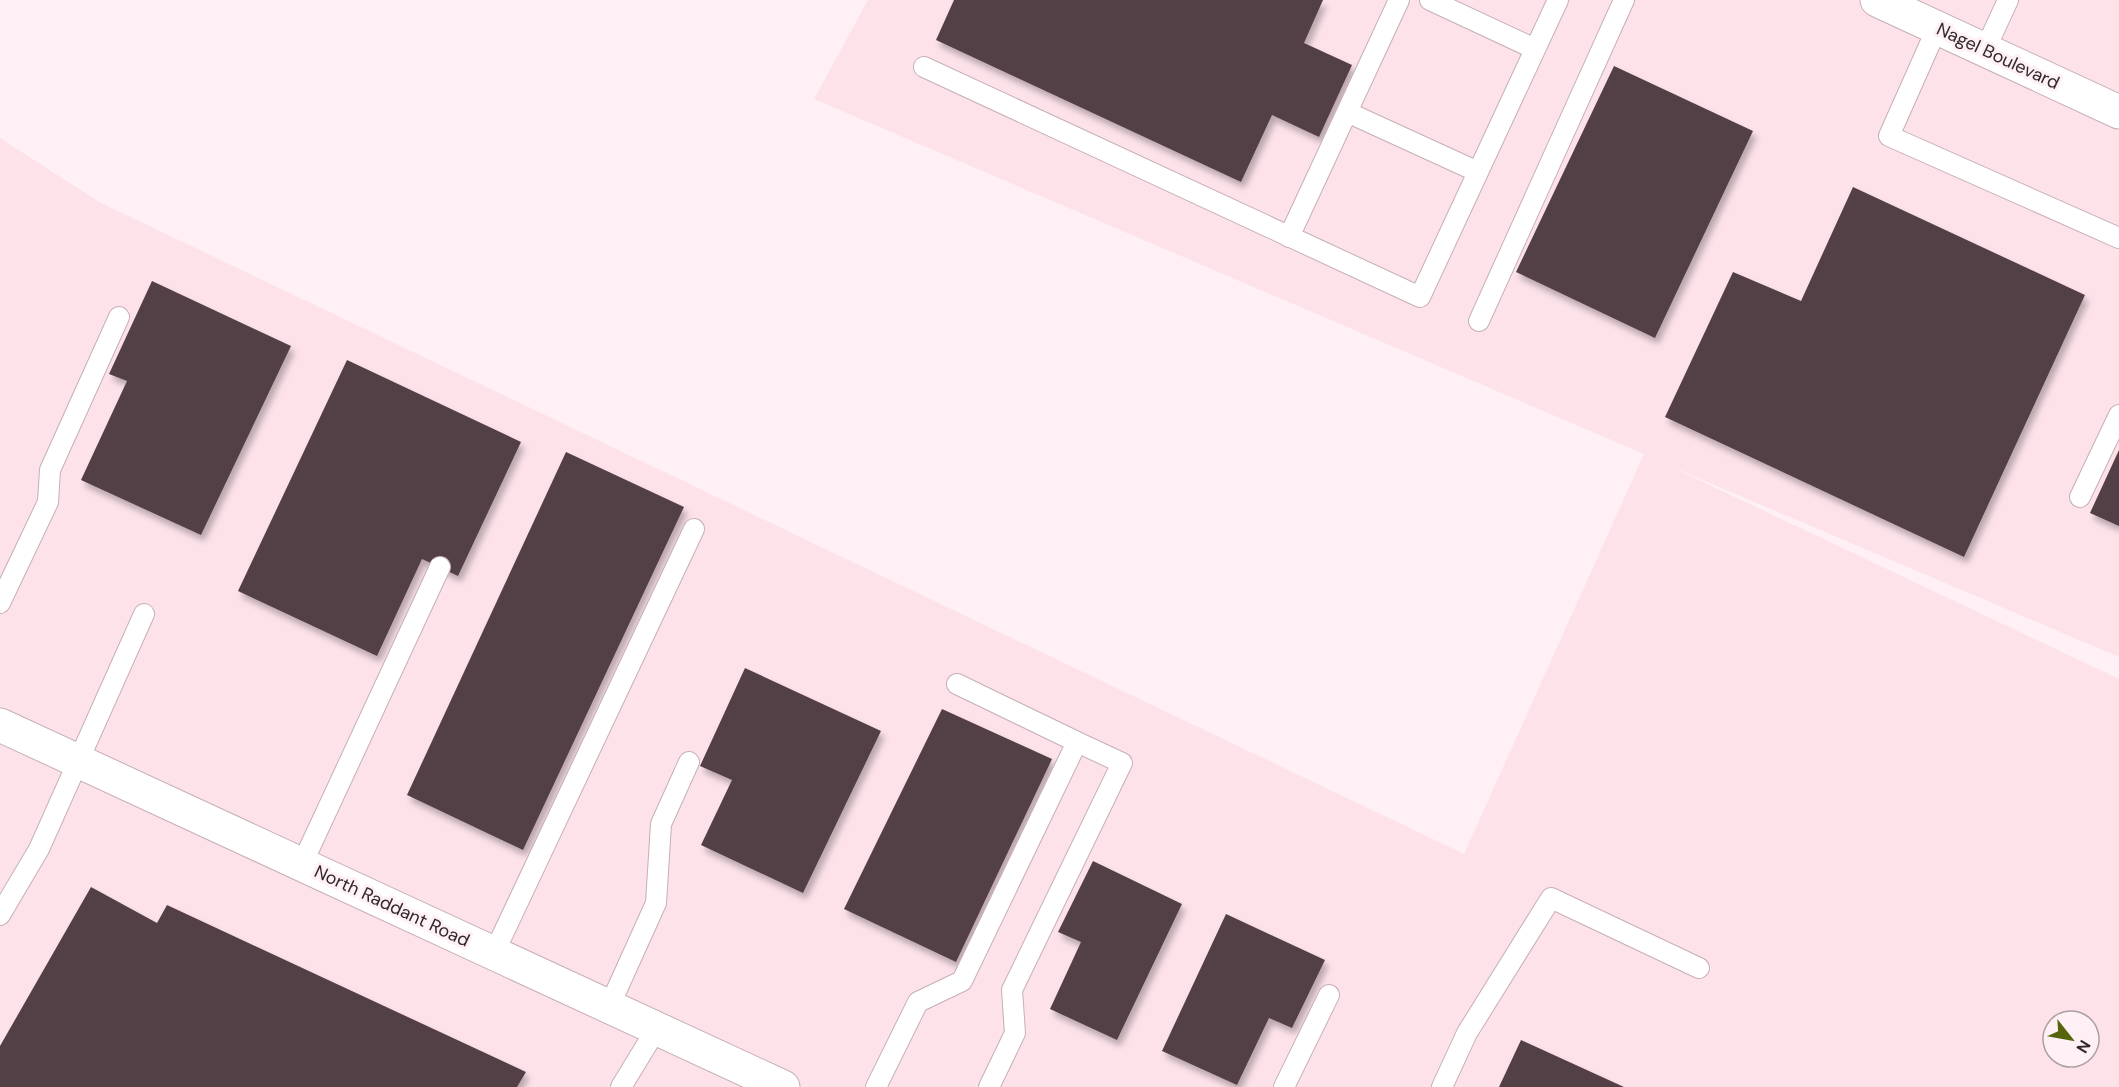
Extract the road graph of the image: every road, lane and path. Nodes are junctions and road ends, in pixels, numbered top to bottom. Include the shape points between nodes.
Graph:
1 (1399, 0) edge
2 (1430, 0) edge
3 (1558, 0) edge
4 (1624, 0) edge
5 (1877, 0) edge
6 (2008, 0) edge
7 (1937, 28) junction
8 (1535, 49) junction
9 (1984, 50) junction
10 (924, 67) dead end
11 (1347, 112) junction
12 (2119, 112) edge
13 (1478, 172) junction
14 (1289, 237) junction
15 (2119, 238) edge
16 (119, 317) dead end
17 (1479, 321) dead end
18 (2119, 416) edge
19 (2080, 497) dead end
20 (694, 530) dead end
21 (440, 567) dead end
22 (0, 603) edge
23 (144, 614) dead end
24 (957, 684) dead end
25 (0, 725) edge
26 (1077, 742) junction
27 (77, 761) junction
28 (689, 762) dead end
29 (302, 864) junction
30 (0, 915) edge
31 (494, 953) junction
32 (1699, 968) dead end
33 (1329, 995) dead end
34 (609, 1006) junction
35 (657, 1028) junction
36 (744, 1079) edge
37 (621, 1087) edge
38 (783, 1087) edge
39 (876, 1087) edge
40 (989, 1087) edge
41 (1284, 1087) edge
42 (1442, 1087) edge

1 - 11 lane
2 - 8 lane
3 - 8 lane
4 - 17 lane
5 - 7 street, Nagel Boulevard
6 - 9 lane
7 - 9 street, Nagel Boulevard
7 - 15 lane via 1889,136
8 - 13 lane
9 - 12 street, Nagel Boulevard
10 - 14 lane
11 - 13 lane
11 - 14 lane
13 - 14 lane via 1420,297
16 - 22 lane via 50,470 48,501
18 - 19 lane
20 - 31 lane
21 - 29 lane
23 - 27 lane
24 - 26 lane
25 - 27 street, North Raddant Road
26 - 39 lane via 962,981 918,1002
26 - 40 lane via 1122,763 1012,990 1016,1033
27 - 29 street, North Raddant Road
27 - 30 lane via 39,849
28 - 34 lane via 661,824 656,903
29 - 31 street, North Raddant Road
31 - 34 street, North Raddant Road
32 - 42 lane via 1551,898 1467,1033
33 - 41 lane
34 - 35 street, North Raddant Road
35 - 36 street, North Raddant Road
35 - 37 lane
36 - 38 street, North Raddant Road

